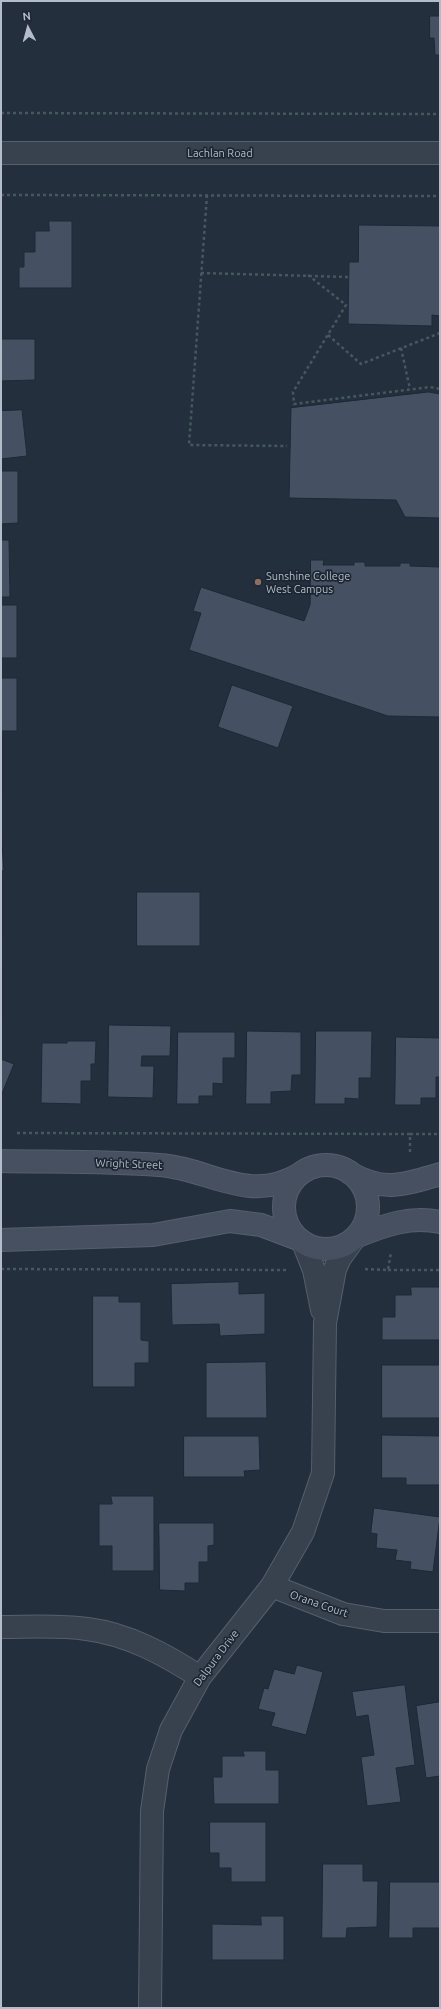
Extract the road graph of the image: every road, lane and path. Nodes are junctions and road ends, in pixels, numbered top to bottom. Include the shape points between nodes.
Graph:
1 (1, 113) edge
2 (440, 114) edge
3 (1, 153) edge
4 (440, 153) edge
5 (1, 195) edge
6 (207, 195) junction
7 (440, 196) edge
8 (201, 273) junction
9 (308, 276) junction
10 (349, 277) dead end
11 (439, 333) edge
12 (328, 335) junction
13 (402, 348) junction
14 (440, 389) edge
15 (410, 390) junction
16 (287, 446) dead end
17 (410, 1134) dead end
18 (440, 1134) edge
19 (1, 1162) edge
20 (347, 1171) junction
21 (300, 1174) junction
22 (440, 1174) edge
23 (440, 1222) edge
24 (355, 1238) junction
25 (1, 1240) edge
26 (300, 1241) junction
27 (388, 1270) dead end
28 (440, 1270) edge
29 (325, 1323) junction
30 (272, 1586) junction
31 (440, 1621) edge
32 (1, 1627) edge
33 (200, 1676) junction
34 (150, 2008) edge

1 - 2 path
3 - 4 street, Lachlan Road
5 - 6 path
6 - 7 path
6 - 8 path
8 - 9 path
8 - 16 path via 189,445
9 - 10 path
9 - 12 path via 346,305
11 - 13 path
12 - 13 path via 361,364
12 - 15 path via 293,392 294,404
13 - 15 path
14 - 15 path via 430,387
17 - 18 path
19 - 21 street, Wright Street via 160,1165 183,1169 224,1182 250,1186 282,1183
20 - 21 street via 328,1165 318,1166
20 - 22 street via 370,1182 396,1185
20 - 24 street via 361,1184 368,1201 366,1220
21 - 26 street via 287,1191 284,1211 290,1230
23 - 24 street via 404,1220
24 - 26 street via 328,1250
24 - 29 street, Dalpura Drive via 335,1269
25 - 26 street via 153,1235 230,1221 265,1226
26 - 29 street, Dalpura Drive via 314,1270
27 - 28 path
29 - 30 street, Dalpura Drive via 323,1472 303,1532
30 - 31 street, Orana Court via 343,1614 384,1621
30 - 33 street, Dalpura Drive
32 - 33 street via 88,1629 125,1638
33 - 34 street, Dalpura Drive via 171,1730 158,1769 152,1811

